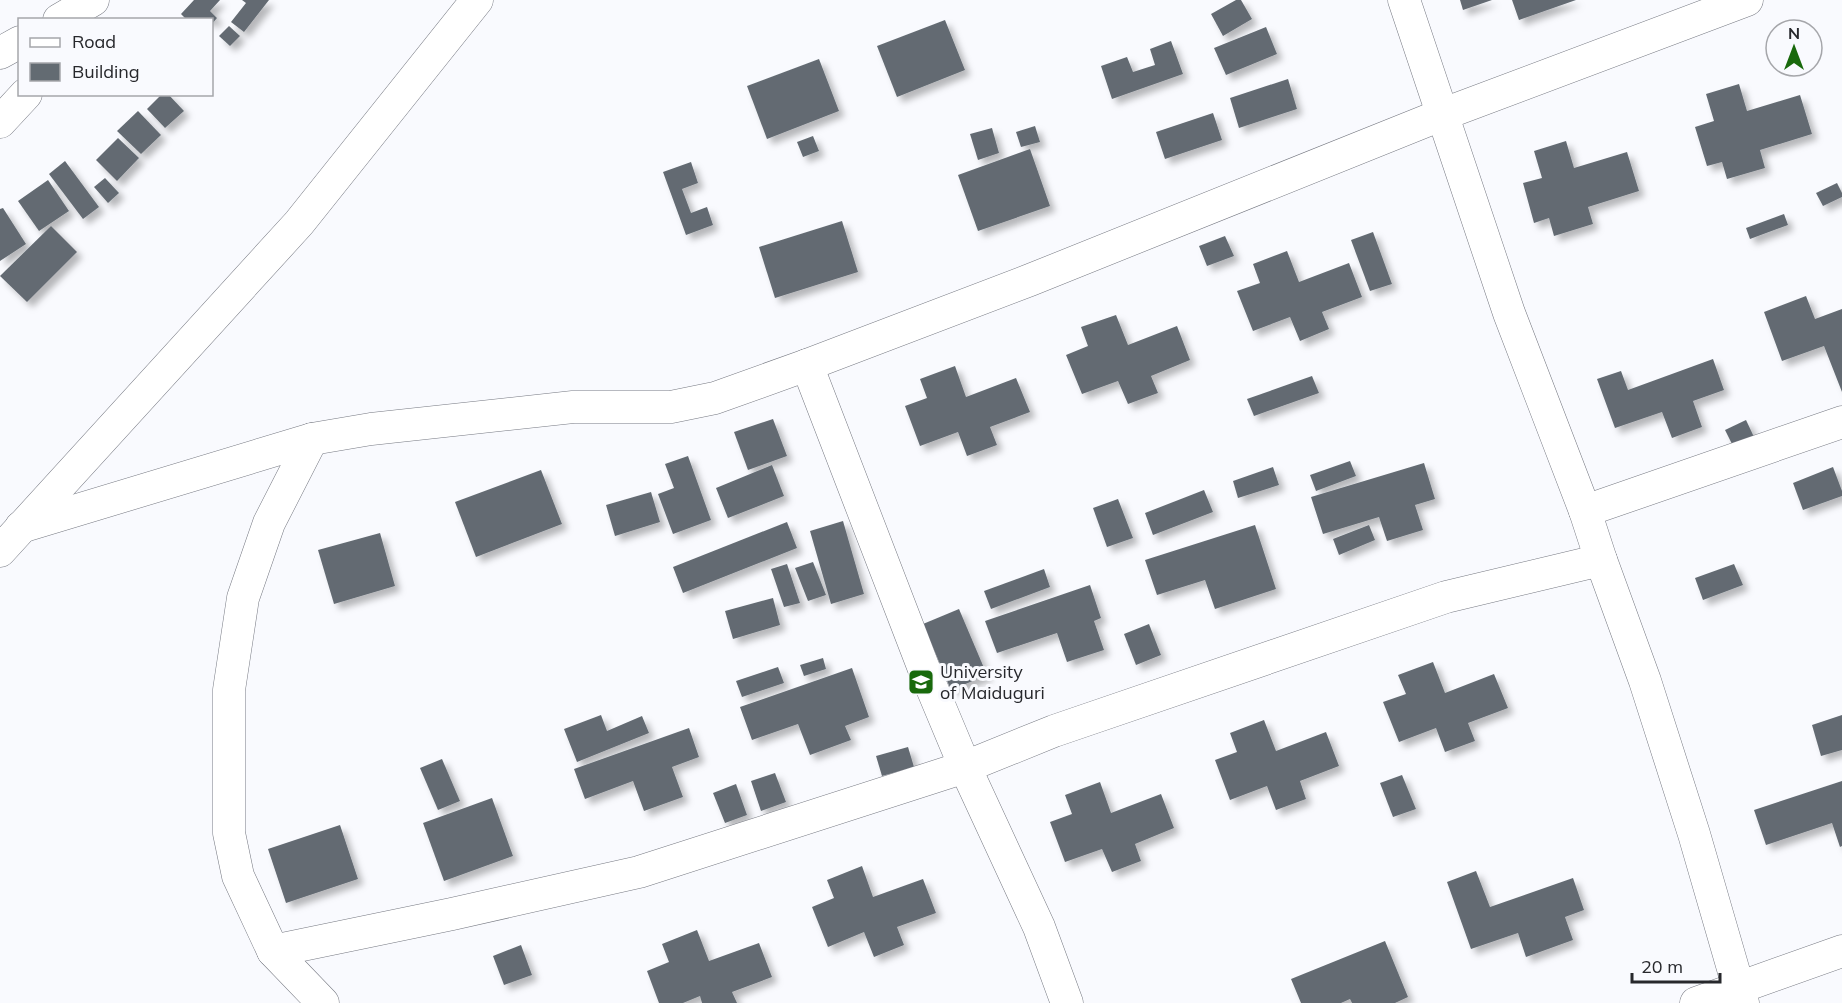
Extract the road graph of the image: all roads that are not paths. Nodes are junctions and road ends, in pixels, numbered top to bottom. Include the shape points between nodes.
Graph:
1 (93, 0) edge
2 (115, 0) edge
3 (477, 0) edge
4 (1404, 0) edge
5 (1748, 0) edge
6 (62, 18) edge
7 (99, 18) edge
8 (18, 43) edge
9 (0, 53) edge
10 (24, 96) edge
11 (1442, 115) junction
12 (0, 122) edge
13 (807, 365) junction
14 (1842, 422) edge
15 (312, 439) junction
16 (1585, 511) junction
17 (21, 527) junction
18 (0, 551) edge
19 (1601, 560) junction
20 (964, 767) junction
21 (273, 951) junction
22 (1842, 951) edge
23 (1740, 996) edge
24 (323, 1003) edge
25 (1067, 1003) edge
26 (1696, 1003) edge

1 - 6 street
2 - 7 street
3 - 17 street via 299,223
4 - 11 street
5 - 11 street
8 - 9 street
10 - 12 street
11 - 13 street
11 - 16 street via 1509,313
13 - 15 street via 715,398 671,407 573,407
13 - 20 street
14 - 16 street
15 - 17 street
15 - 21 street via 269,523 243,598 229,690 229,833 238,876
16 - 19 street
17 - 18 street
19 - 20 street via 1446,597 1054,731
19 - 23 street via 1687,812
20 - 21 street via 639,872
20 - 25 street via 1039,927
21 - 24 street
22 - 23 street
23 - 26 street

